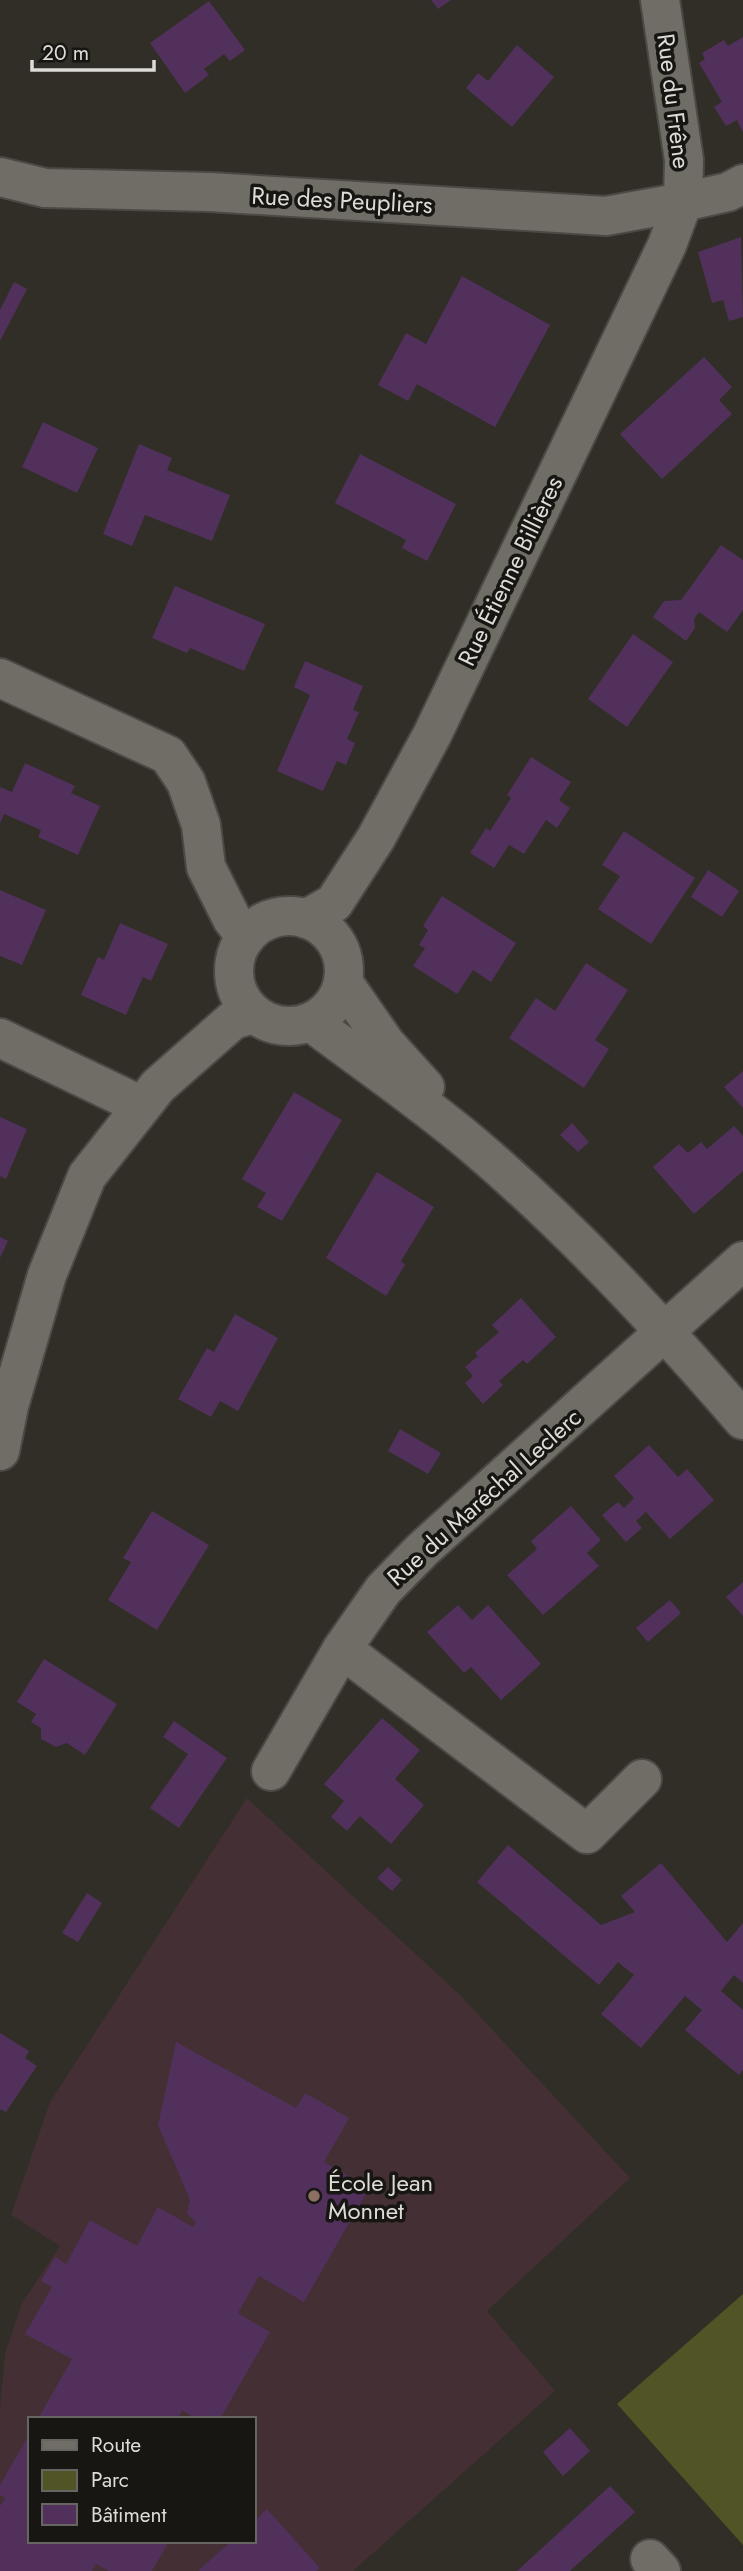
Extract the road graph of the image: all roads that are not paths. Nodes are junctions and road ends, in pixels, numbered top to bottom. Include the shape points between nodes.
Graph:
1 (660, 0) edge
2 (0, 177) edge
3 (743, 184) edge
4 (683, 202) junction
5 (0, 678) edge
6 (306, 919) junction
7 (246, 937) junction
8 (343, 982) junction
9 (253, 1014) junction
10 (311, 1022) junction
11 (0, 1038) edge
12 (142, 1106) junction
13 (470, 1143) junction
14 (743, 1261) edge
15 (665, 1330) junction
16 (743, 1420) edge
17 (0, 1451) edge
18 (342, 1649) junction
19 (271, 1771) dead end
20 (642, 1779) dead end

1 - 4 street, Rue du Frêne via 684,160
2 - 4 street, Rue des Peupliers via 45,188 209,192 606,216
3 - 4 street, Rue des Peupliers
4 - 6 street, Rue Étienne Billières via 645,294 432,735 376,838 334,902
5 - 7 street via 168,755 190,793 201,825 206,867
6 - 7 street via 274,918
6 - 8 street via 329,933 342,956
7 - 9 street via 237,951 234,977 242,1001
8 - 10 street via 332,1006
8 - 13 street via 386,1044
9 - 10 street via 281,1026
9 - 12 street via 233,1020 207,1040
10 - 13 street
11 - 12 street
12 - 17 street via 87,1176 47,1275
13 - 15 street via 570,1232
14 - 15 street, Rue du Maréchal Leclerc
15 - 16 street
15 - 18 street, Rue du Maréchal Leclerc via 422,1550 383,1590
18 - 19 street, Rue du Maréchal Leclerc
18 - 20 street via 587,1834

